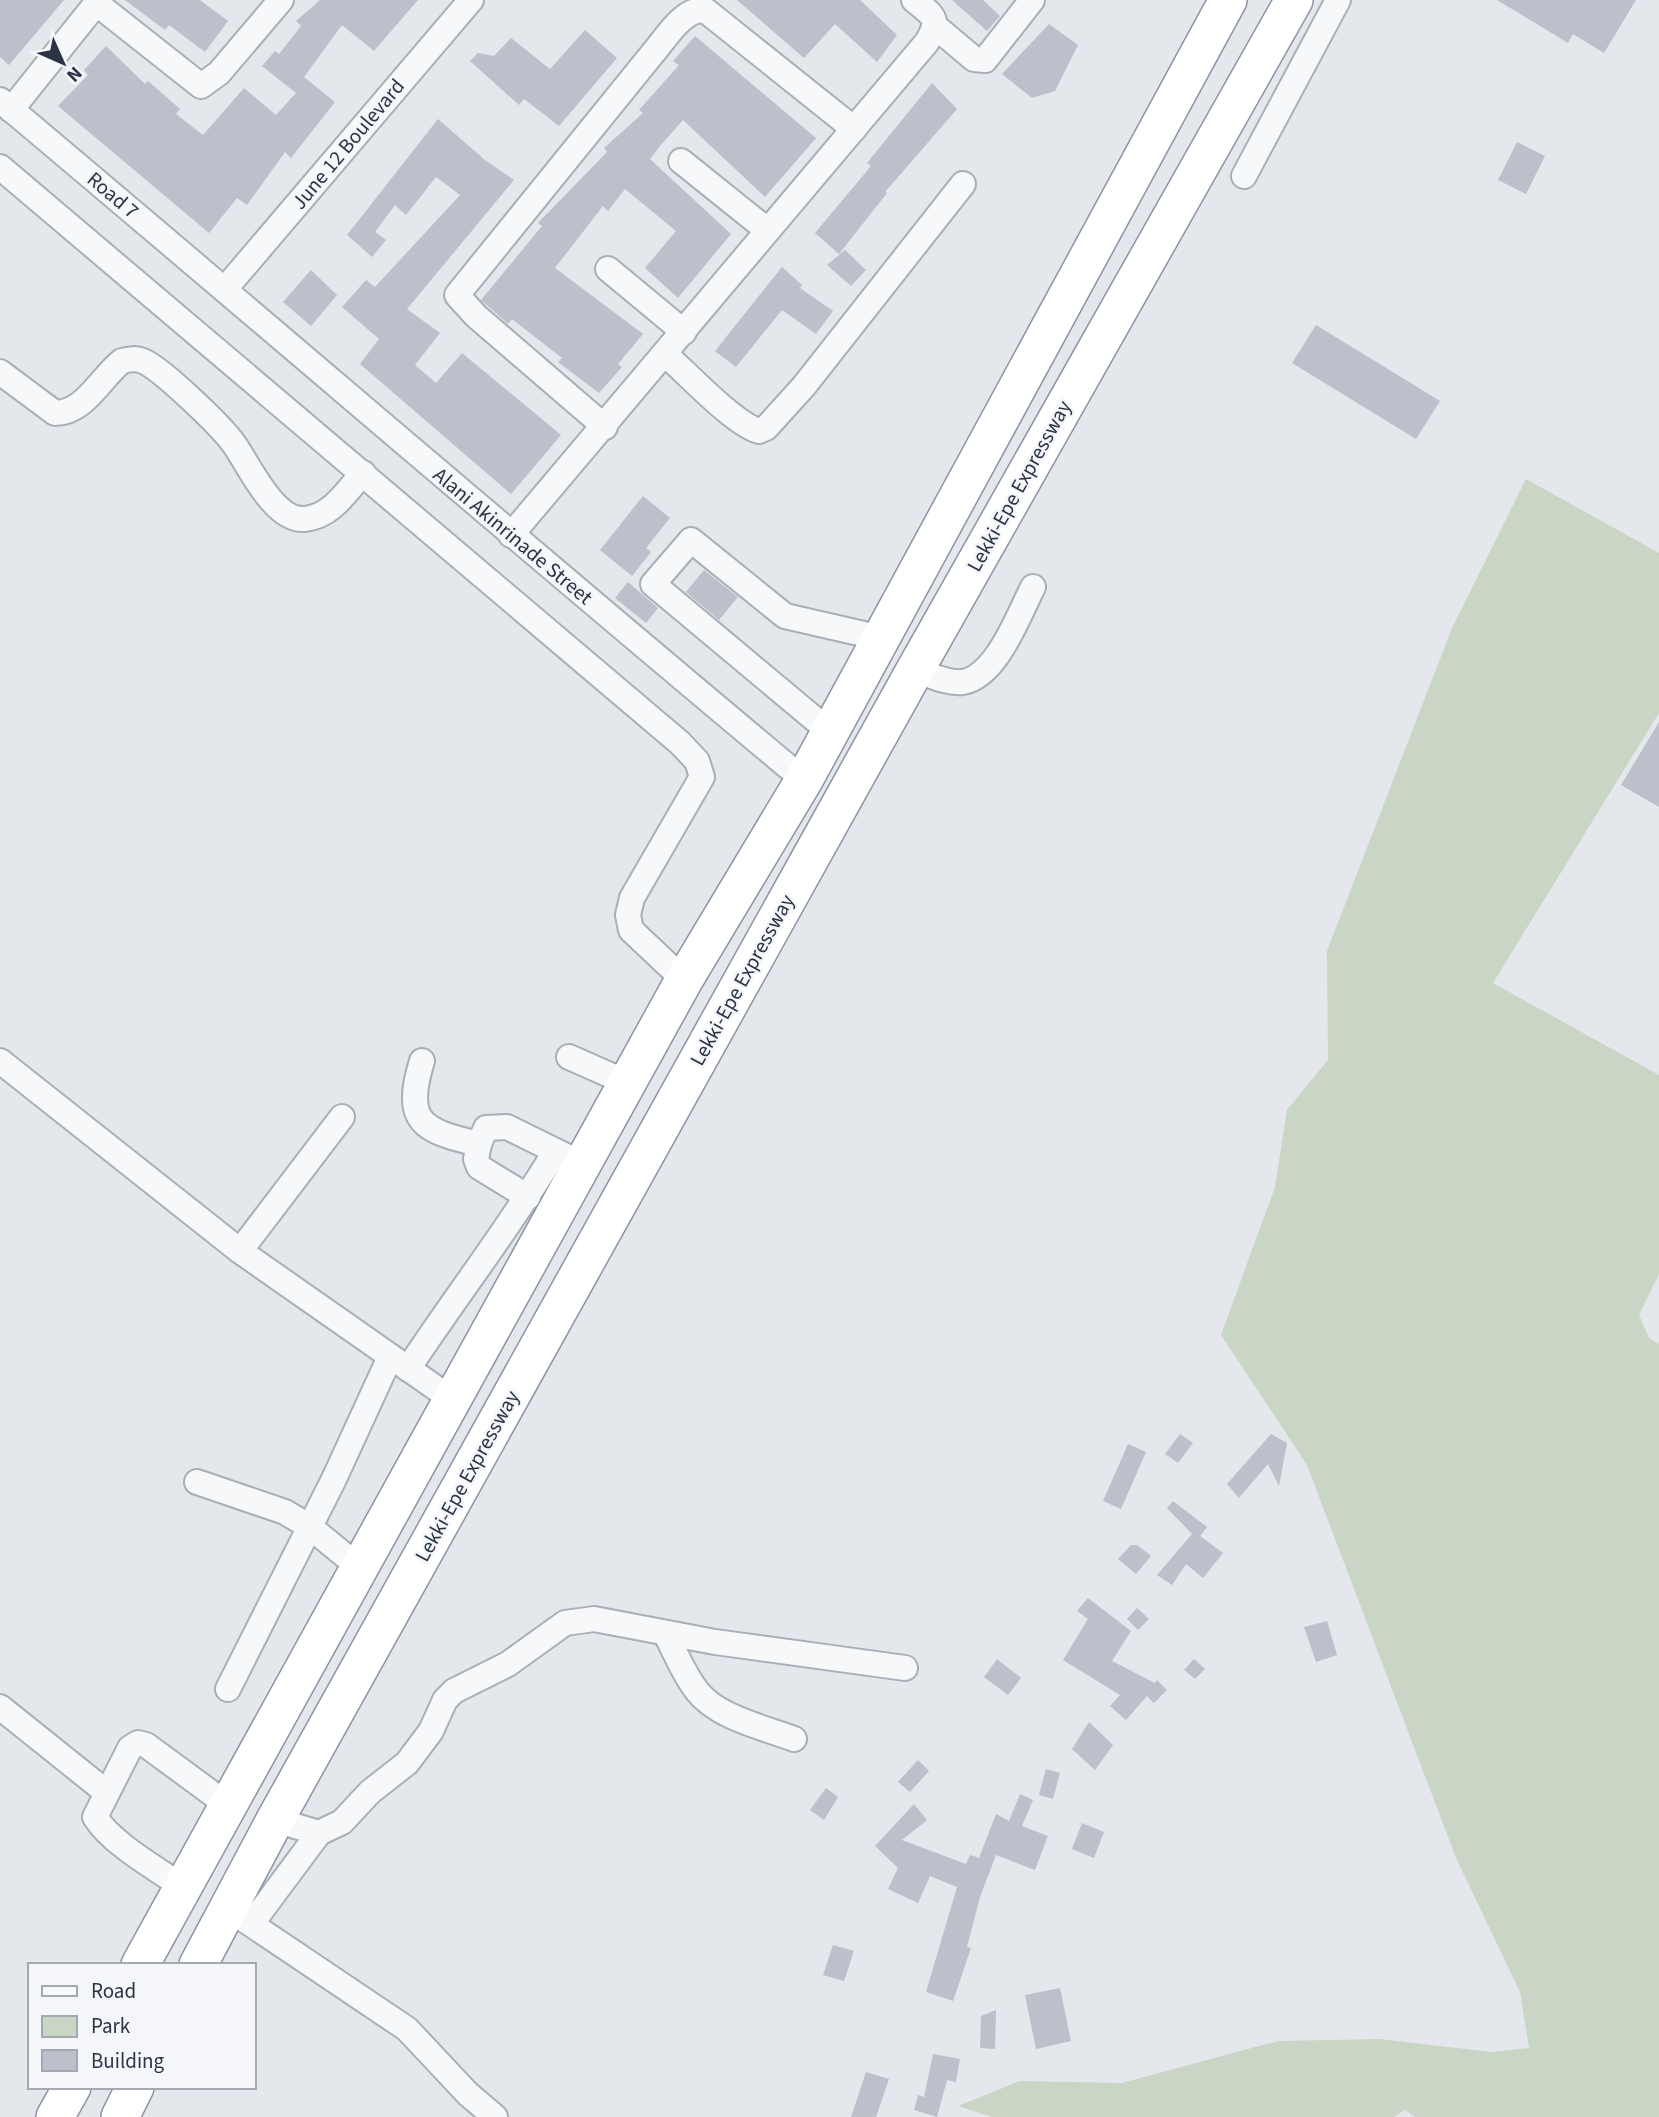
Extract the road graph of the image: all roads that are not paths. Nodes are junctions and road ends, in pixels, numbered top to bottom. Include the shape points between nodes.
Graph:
1 (281, 0) edge
2 (471, 0) edge
3 (914, 0) edge
4 (1032, 0) edge
5 (1228, 0) edge
6 (1294, 0) edge
7 (1338, 0) edge
8 (98, 2) edge
9 (936, 27) junction
10 (6, 105) edge
11 (854, 129) junction
12 (681, 161) dead end
13 (0, 167) edge
14 (1244, 176) dead end
15 (963, 184) dead end
16 (767, 230) junction
17 (608, 268) dead end
18 (225, 289) junction
19 (684, 332) junction
20 (666, 355) junction
21 (0, 372) edge
22 (605, 427) junction
23 (363, 473) junction
24 (511, 535) junction
25 (1033, 587) dead end
26 (881, 638) junction
27 (915, 670) junction
28 (830, 732) junction
29 (804, 780) junction
30 (684, 980) junction
31 (569, 1058) dead end
32 (0, 1061) edge
33 (422, 1061) dead end
34 (628, 1083) junction
35 (342, 1117) dead end
36 (479, 1144) junction
37 (569, 1158) junction
38 (528, 1197) junction
39 (240, 1251) junction
40 (399, 1363) junction
41 (453, 1400) junction
42 (197, 1482) dead end
43 (310, 1527) junction
44 (360, 1568) junction
45 (666, 1633) junction
46 (905, 1668) dead end
47 (228, 1689) dead end
48 (0, 1707) edge
49 (794, 1739) dead end
50 (106, 1792) junction
51 (229, 1806) junction
52 (275, 1821) junction
53 (320, 1833) junction
54 (183, 1887) junction
55 (240, 1915) junction
56 (141, 1963) edge
57 (200, 1963) edge
58 (134, 2089) edge
59 (120, 2117) edge
60 (495, 2117) edge

1 - 8 street via 219,73 201,86
2 - 18 street, June 12 Boulevard
3 - 9 street via 931,15
4 - 9 street via 985,60 974,59
5 - 26 highway
6 - 27 highway, Lekki-Epe Expressway
7 - 14 street
8 - 10 street
9 - 11 street
10 - 18 street, Road 7
11 - 16 street
11 - 22 street via 705,10 685,16 653,53 457,295
12 - 16 street
13 - 23 street
15 - 20 street via 766,428 759,432 737,419
16 - 19 street
17 - 19 street
18 - 24 street, Alani Akinrinade Street
19 - 20 street
20 - 22 street
21 - 23 street via 55,413 62,413 89,395 122,361 142,360 233,443 274,504 290,516 302,519 327,512
22 - 24 street
23 - 30 street via 697,761 702,777 632,898 628,915 631,930
24 - 29 street, Alani Akinrinade Street
25 - 27 street via 1002,649 984,672 965,682 951,682
26 - 28 highway
26 - 28 street via 785,616 691,540 653,584
27 - 52 highway, Lekki-Epe Expressway
28 - 29 highway
29 - 30 highway
30 - 34 highway
31 - 34 street
32 - 39 street
33 - 36 street via 414,1088 418,1118 438,1134
34 - 37 highway
35 - 39 street
36 - 37 street via 486,1128 498,1125
36 - 38 street via 479,1167
37 - 38 street
37 - 41 highway
38 - 40 street
39 - 40 street
40 - 41 street
40 - 43 street
41 - 44 highway
42 - 43 street via 275,1507
43 - 44 street
43 - 47 street
44 - 51 highway
45 - 46 street
45 - 49 street via 698,1693 720,1710
45 - 53 street via 594,1619 565,1623 508,1664 454,1691 407,1763 342,1822
48 - 50 street
50 - 51 street via 130,1748 138,1743
50 - 54 street via 96,1817 101,1826
51 - 54 highway
52 - 53 street
52 - 55 highway, Lekki-Epe Expressway
53 - 55 street
54 - 56 highway
55 - 57 highway, Lekki-Epe Expressway
55 - 60 street via 407,2029
58 - 59 highway

